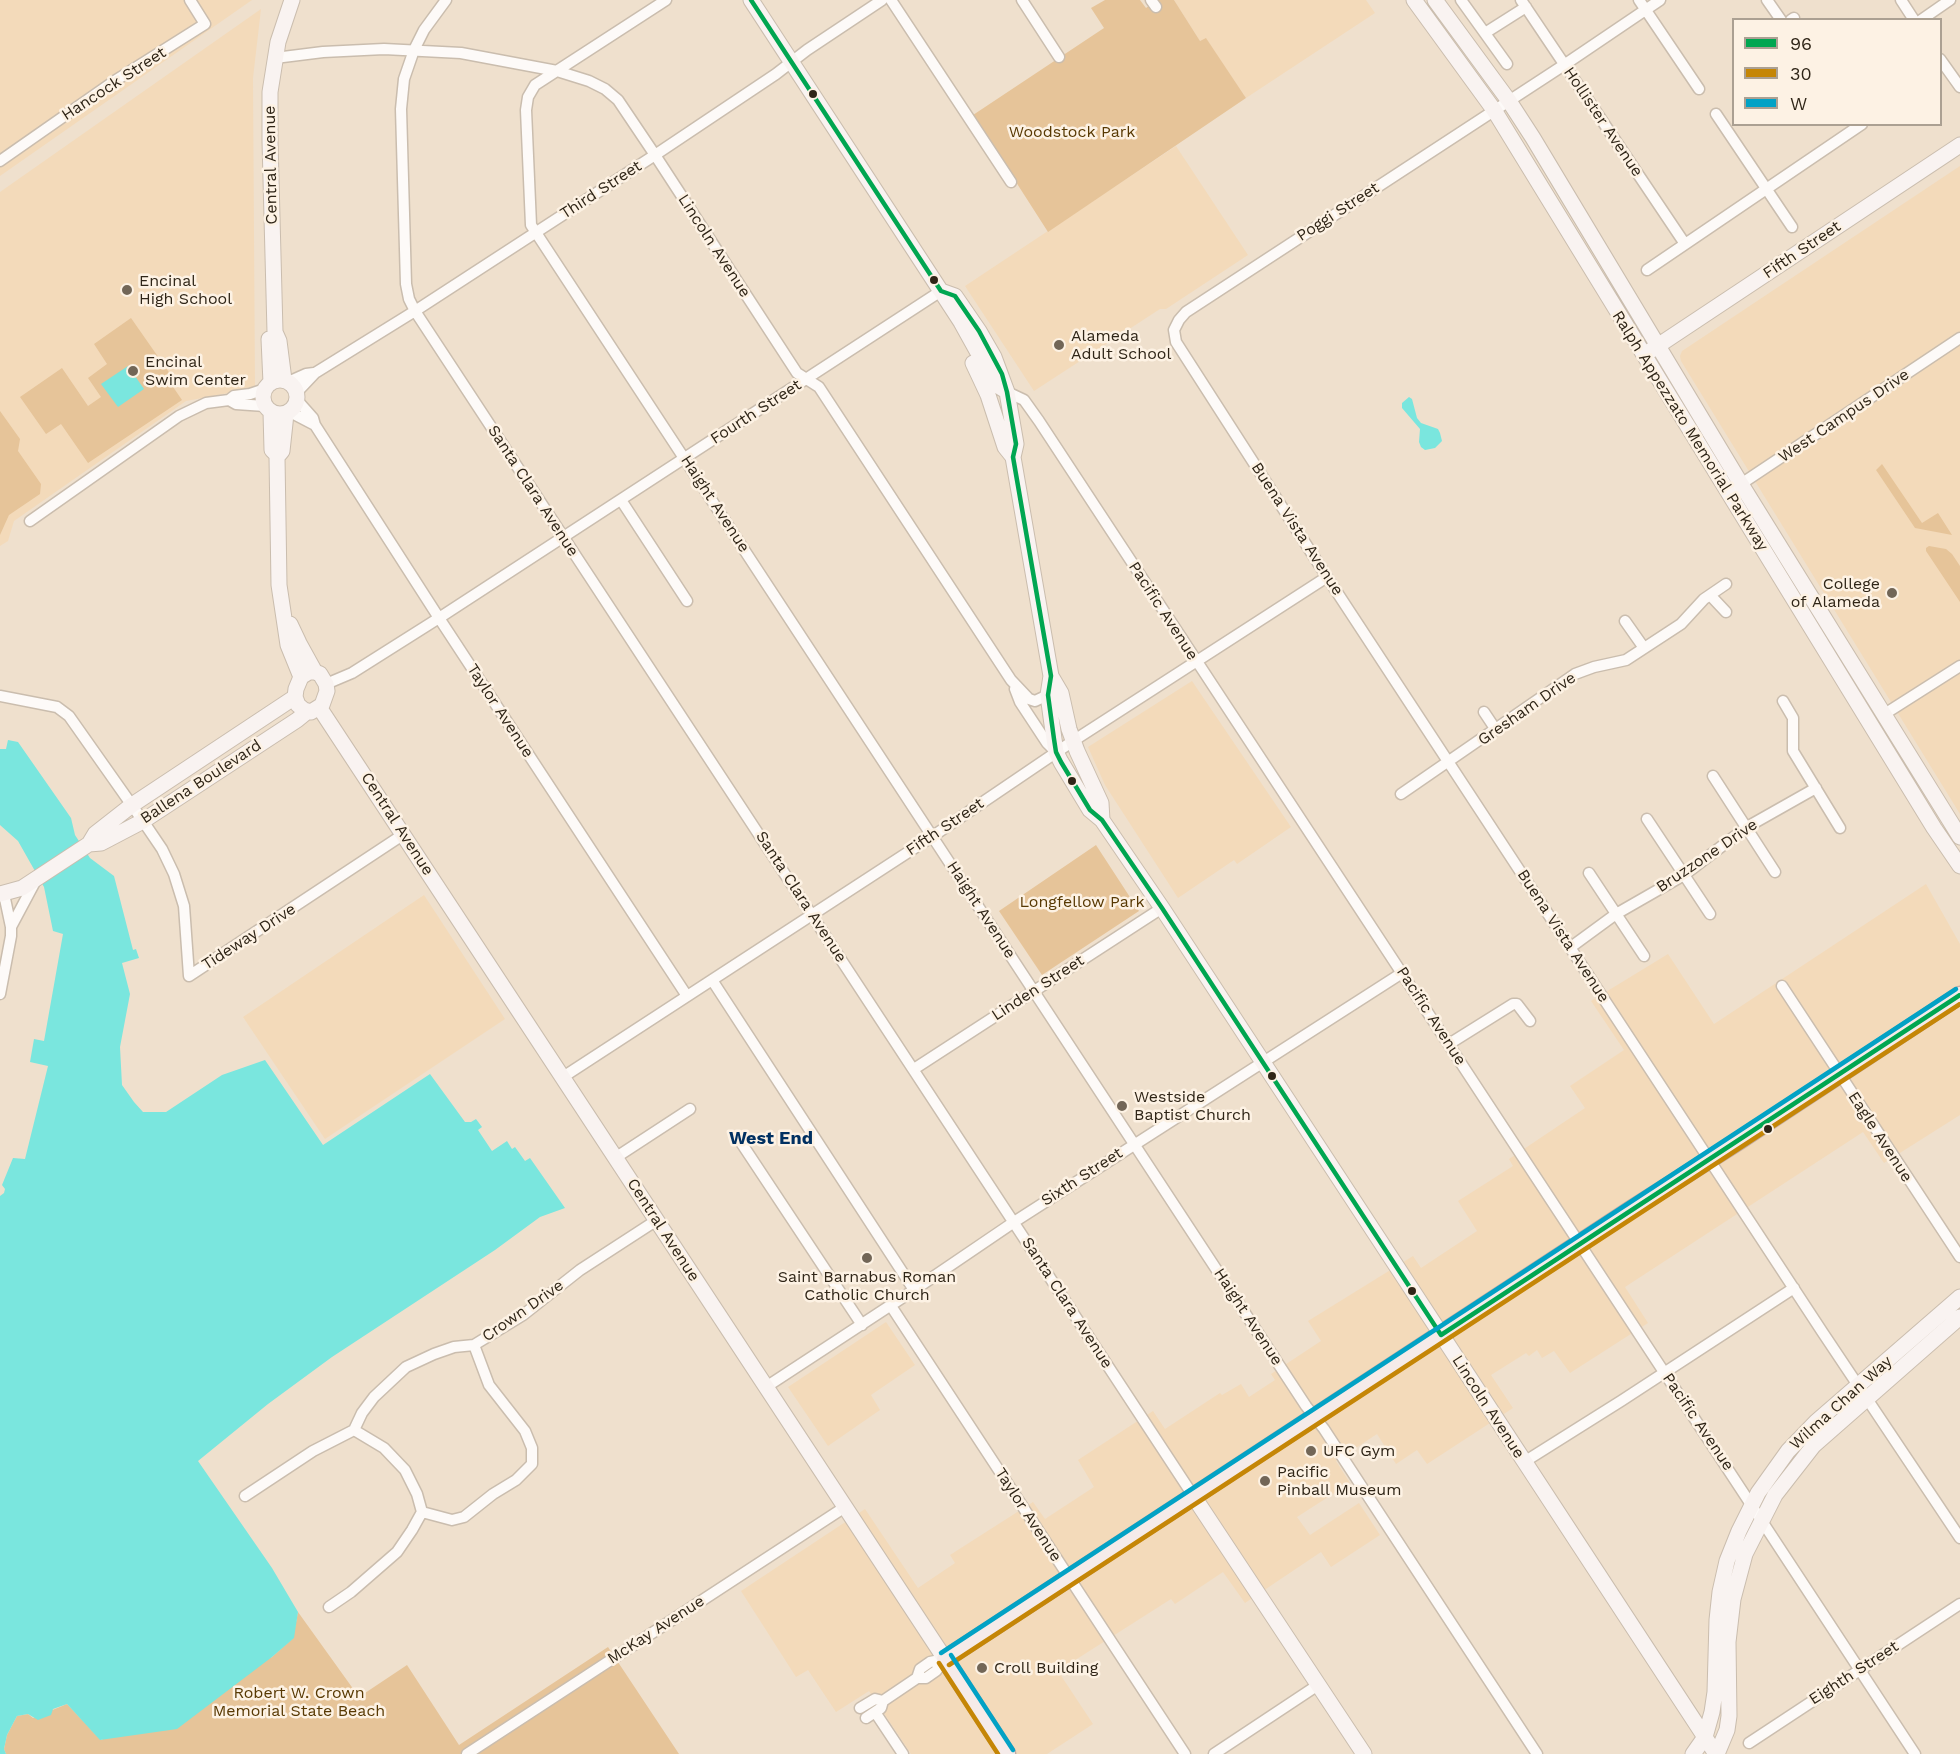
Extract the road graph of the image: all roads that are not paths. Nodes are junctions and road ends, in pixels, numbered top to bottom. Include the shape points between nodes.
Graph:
1 (190, 0) edge
2 (292, 0) edge
3 (446, 0) edge
4 (666, 0) edge
5 (750, 0) edge
6 (882, 0) edge
7 (891, 0) edge
8 (1022, 0) edge
9 (1414, 0) edge
10 (1435, 0) edge
11 (1461, 0) edge
12 (1639, 0) edge
13 (1660, 0) edge
14 (1767, 0) edge
15 (1901, 0) edge
16 (1950, 0) edge
17 (1524, 3) edge
18 (1646, 10) junction
19 (1780, 18) edge
20 (1913, 18) edge
21 (1925, 18) edge
22 (1485, 33) junction
23 (414, 50) junction
24 (1059, 57) dead end
25 (274, 58) junction
26 (791, 63) junction
27 (1507, 64) dead end
28 (1564, 65) junction
29 (1942, 66) edge
30 (557, 71) junction
31 (1960, 87) edge
32 (1699, 89) dead end
33 (1509, 101) junction
34 (1494, 110) junction
35 (1716, 114) dead end
36 (1856, 126) edge
37 (1960, 145) edge
38 (655, 155) junction
39 (0, 161) edge
40 (1011, 182) dead end
41 (1766, 189) junction
42 (1792, 227) dead end
43 (535, 233) junction
44 (1685, 244) junction
45 (1647, 270) dead end
46 (940, 291) junction
47 (415, 311) junction
48 (1174, 330) joint
49 (1960, 338) edge
50 (1658, 346) junction
51 (1644, 355) junction
52 (808, 379) junction
53 (1007, 392) junction
54 (281, 397) junction
55 (229, 400) junction
56 (1013, 457) junction
57 (685, 458) junction
58 (1741, 484) junction
59 (1728, 492) junction
60 (621, 500) junction
61 (30, 521) dead end
62 (564, 538) junction
63 (1327, 577) junction
64 (1726, 584) dead end
65 (1710, 595) junction
66 (687, 601) dead end
67 (1726, 612) dead end
68 (439, 618) junction
69 (1625, 621) dead end
70 (1644, 648) junction
71 (1197, 662) junction
72 (1960, 666) edge
73 (308, 674) junction
74 (1051, 676) junction
75 (1011, 680) junction
76 (326, 684) junction
77 (1048, 695) junction
78 (0, 696) edge
79 (295, 697) junction
80 (1784, 701) dead end
81 (314, 709) junction
82 (1484, 712) dead end
83 (1883, 716) junction
84 (1496, 730) junction
85 (1073, 741) junction
86 (1056, 752) junction
87 (1450, 762) junction
88 (1713, 776) dead end
89 (1816, 788) junction
90 (1094, 791) junction
91 (1401, 794) dead end
92 (132, 806) junction
93 (1647, 819) dead end
94 (1102, 820) junction
95 (143, 821) junction
96 (1747, 827) junction
97 (1840, 828) dead end
98 (404, 834) junction
99 (933, 836) junction
100 (1960, 837) edge
101 (90, 844) junction
102 (1960, 866) edge
103 (1775, 872) dead end
104 (1589, 873) dead end
105 (1684, 875) junction
106 (37, 878) junction
107 (2, 894) edge
108 (1162, 908) junction
109 (812, 914) junction
110 (1616, 914) junction
111 (1710, 914) dead end
112 (11, 927) junction
113 (1571, 947) junction
114 (1644, 956) dead end
115 (1402, 973) junction
116 (712, 980) junction
117 (1782, 986) dead end
118 (1034, 991) junction
119 (0, 994) edge
120 (1960, 995) edge
121 (687, 996) junction
122 (1530, 1022) dead end
123 (1449, 1044) junction
124 (1263, 1062) junction
125 (914, 1069) junction
126 (1839, 1075) junction
127 (563, 1077) junction
128 (690, 1109) dead end
129 (740, 1141) dead end
130 (1134, 1144) junction
131 (615, 1158) junction
132 (1710, 1160) junction
133 (657, 1220) junction
134 (1014, 1222) junction
135 (1581, 1243) junction
136 (1960, 1257) edge
137 (1794, 1288) junction
138 (914, 1290) junction
139 (1960, 1297) edge
140 (891, 1306) junction
141 (1960, 1317) edge
142 (862, 1325) junction
143 (1441, 1335) junction
144 (474, 1345) junction
145 (1664, 1372) junction
146 (766, 1387) junction
147 (1863, 1391) junction
148 (1315, 1417) junction
149 (354, 1430) junction
150 (1524, 1462) junction
151 (245, 1496) dead end
152 (1194, 1497) junction
153 (1752, 1505) junction
154 (844, 1507) junction
155 (422, 1512) junction
156 (1761, 1519) junction
157 (1960, 1538) edge
158 (1070, 1578) junction
159 (1960, 1604) edge
160 (329, 1607) dead end
161 (945, 1659) junction
162 (1860, 1669) junction
163 (1318, 1685) junction
164 (883, 1701) junction
165 (867, 1713) junction
166 (1705, 1737) junction
167 (1749, 1743) dead end
168 (467, 1754) edge
169 (903, 1754) edge
170 (1007, 1754) edge
171 (1185, 1754) edge
172 (1214, 1754) edge
173 (1364, 1754) edge
174 (1537, 1754) edge
175 (1693, 1754) edge
176 (1716, 1754) edge
177 (1915, 1754) edge

1 - 39 street, Hancock Street via 205,24
2 - 25 street, Central Avenue
3 - 23 street, Santa Clara Avenue
4 - 30 street, Haight Avenue
5 - 26 street
6 - 26 street, Third Street
7 - 40 street
8 - 24 street
9 - 34 street, Ralph Appezzato Memorial Parkway
10 - 33 street, Ralph Appezzato Memorial Parkway
11 - 22 street
12 - 18 street
13 - 18 street, Poggi Street
14 - 19 street
15 - 20 street
16 - 21 street
17 - 22 street
17 - 28 street, Hollister Avenue
18 - 28 street, Poggi Street
18 - 32 street
22 - 27 street
23 - 25 street, Lincoln Avenue via 354,50
23 - 30 street, Lincoln Avenue
23 - 47 street, Santa Clara Avenue via 404,79 401,109 406,284
25 - 54 street, Central Avenue via 270,92 274,332 269,339
26 - 38 street, Third Street
26 - 46 street
28 - 33 street, Poggi Street
28 - 44 street, Hollister Avenue
29 - 31 street
30 - 38 street, Lincoln Avenue via 589,81 618,100
30 - 43 street, Haight Avenue via 535,85 526,110 531,225
33 - 34 street, Poggi Street
33 - 50 street, Ralph Appezzato Memorial Parkway
34 - 48 street, Poggi Street via 1186,312
34 - 51 street, Ralph Appezzato Memorial Parkway
35 - 41 street
36 - 41 street
37 - 50 street, Fifth Street
38 - 43 street, Third Street
38 - 52 street, Lincoln Avenue via 797,373
41 - 42 street
41 - 44 street
43 - 47 street, Third Street
43 - 57 street, Haight Avenue
44 - 45 street
46 - 52 street, Fourth Street
46 - 53 street via 991,376
46 - 56 street via 939,303 964,345 988,395 1005,447
47 - 54 street, Third Street
47 - 62 street, Santa Clara Avenue
48 - 63 street, Buena Vista Avenue via 1182,354
49 - 58 street, West Campus Drive
50 - 51 street, Fifth Street
50 - 58 street, Ralph Appezzato Memorial Parkway
51 - 59 street, Ralph Appezzato Memorial Parkway
52 - 57 street, Fourth Street
52 - 75 street, Lincoln Avenue via 819,387
53 - 56 street via 1016,444
53 - 71 street, Pacific Avenue via 1024,400
54 - 55 street via 236,404
54 - 55 street via 250,394
54 - 68 street, Taylor Avenue via 315,425
54 - 73 street, Central Avenue via 282,451 277,457 279,585
55 - 61 street via 206,403 179,416
56 - 74 street
57 - 60 street, Fourth Street
57 - 99 street, Haight Avenue
58 - 59 street, West Campus Drive
58 - 83 street, Ralph Appezzato Memorial Parkway
59 - 102 street, Ralph Appezzato Memorial Parkway
60 - 62 street, Fourth Street
60 - 66 street
62 - 68 street, Fourth Street
62 - 109 street, Santa Clara Avenue
63 - 71 street, Fifth Street
63 - 87 street, Buena Vista Avenue
64 - 65 street, Gresham Drive
65 - 67 street
65 - 70 street, Gresham Drive via 1681,624
68 - 76 street, Fourth Street via 352,673
68 - 121 street, Taylor Avenue
69 - 70 street
70 - 84 street, Gresham Drive via 1626,660 1575,674
71 - 85 street, Fifth Street
71 - 115 street, Pacific Avenue
72 - 83 street
73 - 76 street via 320,674
73 - 79 street
74 - 77 street
74 - 85 street, Lincoln Avenue via 1060,693
75 - 77 street, Lincoln Avenue via 1029,699 1035,701
75 - 86 street, Lincoln Avenue via 1020,702
76 - 81 street via 326,698
77 - 86 street
78 - 92 street, Tideway Drive via 57,707 69,716
79 - 81 street via 304,710
79 - 92 street, Ballena Boulevard
80 - 89 street via 1793,718 1793,751
81 - 95 street, Ballena Boulevard
81 - 98 street, Central Avenue
82 - 84 street
83 - 100 street, Ralph Appezzato Memorial Parkway
84 - 87 street, Gresham Drive
85 - 86 street, Fifth Street
85 - 90 street, Lincoln Avenue
86 - 90 street
86 - 94 street, Lincoln Avenue via 1090,810
86 - 99 street, Fifth Street
87 - 91 street, Gresham Drive
87 - 113 street, Buena Vista Avenue
88 - 96 street
89 - 96 street, Bruzzone Drive
89 - 97 street
90 - 94 street, Lincoln Avenue via 1101,803
92 - 95 street, Tideway Drive
92 - 101 street, Ballena Boulevard via 95,834
93 - 105 street
94 - 108 street, Lincoln Avenue
95 - 98 street, Tideway Drive via 162,849 184,906 189,976
95 - 101 street, Ballena Boulevard via 101,843
96 - 103 street
96 - 105 street, Bruzzone Drive
98 - 127 street, Central Avenue
99 - 109 street, Fifth Street
99 - 118 street, Haight Avenue
101 - 106 street, Ballena Boulevard
104 - 110 street
105 - 110 street, Bruzzone Drive
105 - 111 street
106 - 107 street, Ballena Boulevard
106 - 112 street
107 - 112 street
108 - 118 street, Linden Street
108 - 124 street, Lincoln Avenue
109 - 116 street, Fifth Street
109 - 125 street, Santa Clara Avenue
110 - 113 street, Bruzzone Drive
110 - 114 street
112 - 119 street
113 - 132 street, Buena Vista Avenue
115 - 123 street, Pacific Avenue
115 - 124 street, Sixth Street
116 - 121 street, Fifth Street
116 - 138 street
117 - 126 street, Eagle Avenue
118 - 125 street, Linden Street
118 - 130 street, Haight Avenue
120 - 126 main road
121 - 127 street, Fifth Street
122 - 123 street via 1513,1004
123 - 135 street, Pacific Avenue
124 - 130 street, Sixth Street
124 - 143 street, Lincoln Avenue
125 - 134 street, Santa Clara Avenue
126 - 132 main road
126 - 136 street, Eagle Avenue
127 - 131 street, Central Avenue
128 - 131 street
129 - 142 street
130 - 134 street, Sixth Street
130 - 148 street, Haight Avenue
131 - 133 street, Central Avenue
132 - 135 main road
132 - 137 street, Buena Vista Avenue
133 - 144 street, Crown Drive
133 - 146 street, Central Avenue
134 - 138 street, Sixth Street
134 - 152 street, Santa Clara Avenue
135 - 143 main road
135 - 145 street, Pacific Avenue
137 - 145 street
137 - 147 street, Buena Vista Avenue
138 - 140 street, Sixth Street
139 - 147 street, Wilma Chan Way
140 - 142 street, Sixth Street
140 - 158 street, Taylor Avenue
141 - 147 street, Wilma Chan Way
142 - 146 street, Sixth Street
143 - 148 main road
143 - 150 street, Lincoln Avenue
144 - 149 street, Crown Drive via 434,1353 406,1367 374,1396
144 - 155 street via 489,1385 525,1431 532,1448 532,1464 464,1517 452,1520
145 - 150 street
145 - 153 street, Pacific Avenue
146 - 154 street, Central Avenue
147 - 153 street, Wilma Chan Way via 1816,1422 1788,1451
147 - 156 street, Wilma Chan Way via 1799,1462
147 - 157 street, Buena Vista Avenue
148 - 152 main road
148 - 174 street, Haight Avenue
149 - 151 street via 313,1451
149 - 155 street via 384,1449 405,1470
150 - 166 street, Lincoln Avenue
152 - 158 main road
152 - 163 street, Santa Clara Avenue
153 - 156 street, Pacific Avenue
153 - 166 street, Wilma Chan Way via 1727,1561 1720,1592 1715,1692
154 - 161 street, Central Avenue
154 - 168 street, McKay Avenue
155 - 160 street via 397,1552
156 - 162 street, Pacific Avenue
156 - 176 street, Wilma Chan Way via 1745,1554 1733,1599 1728,1642 1729,1716
158 - 161 main road
158 - 171 street, Taylor Avenue
159 - 162 street, Eighth Street
161 - 164 street via 926,1678 917,1678
161 - 170 main road, Central Avenue
162 - 167 street, Eighth Street
162 - 177 street, Pacific Avenue
163 - 172 street
163 - 173 street, Santa Clara Avenue
164 - 165 street via 881,1708
164 - 165 street via 875,1699
165 - 169 street
166 - 175 street
166 - 176 street, Lincoln Avenue

